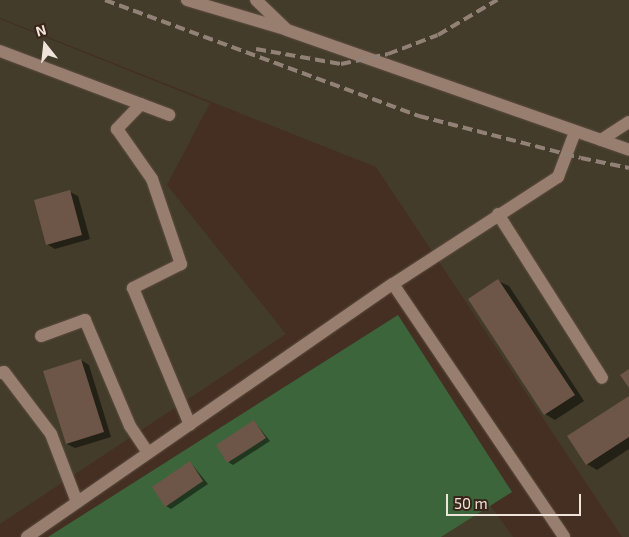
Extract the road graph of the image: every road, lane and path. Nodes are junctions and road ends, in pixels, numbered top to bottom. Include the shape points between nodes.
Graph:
1 (187, 0) edge
2 (256, 0) edge
3 (287, 30) junction
4 (0, 51) edge
5 (141, 104) junction
6 (169, 115) dead end
7 (629, 122) edge
8 (575, 132) junction
9 (601, 140) junction
10 (629, 150) edge
11 (498, 214) junction
12 (392, 284) junction
13 (41, 336) dead end
14 (0, 373) edge
15 (602, 378) dead end
16 (190, 424) junction
17 (148, 453) junction
18 (77, 502) junction
19 (26, 537) edge
20 (564, 537) edge

1 - 3 lane
2 - 3 lane
3 - 8 lane
4 - 5 lane
5 - 6 lane
5 - 16 lane via 117,129 152,179 181,264 133,288
7 - 9 lane
8 - 9 lane
8 - 11 lane via 558,177
9 - 10 lane
11 - 12 lane
11 - 15 lane
12 - 16 lane
12 - 20 lane
13 - 17 lane via 85,320 130,426
14 - 18 lane via 4,372 51,434
16 - 17 lane
17 - 18 lane
18 - 19 lane

